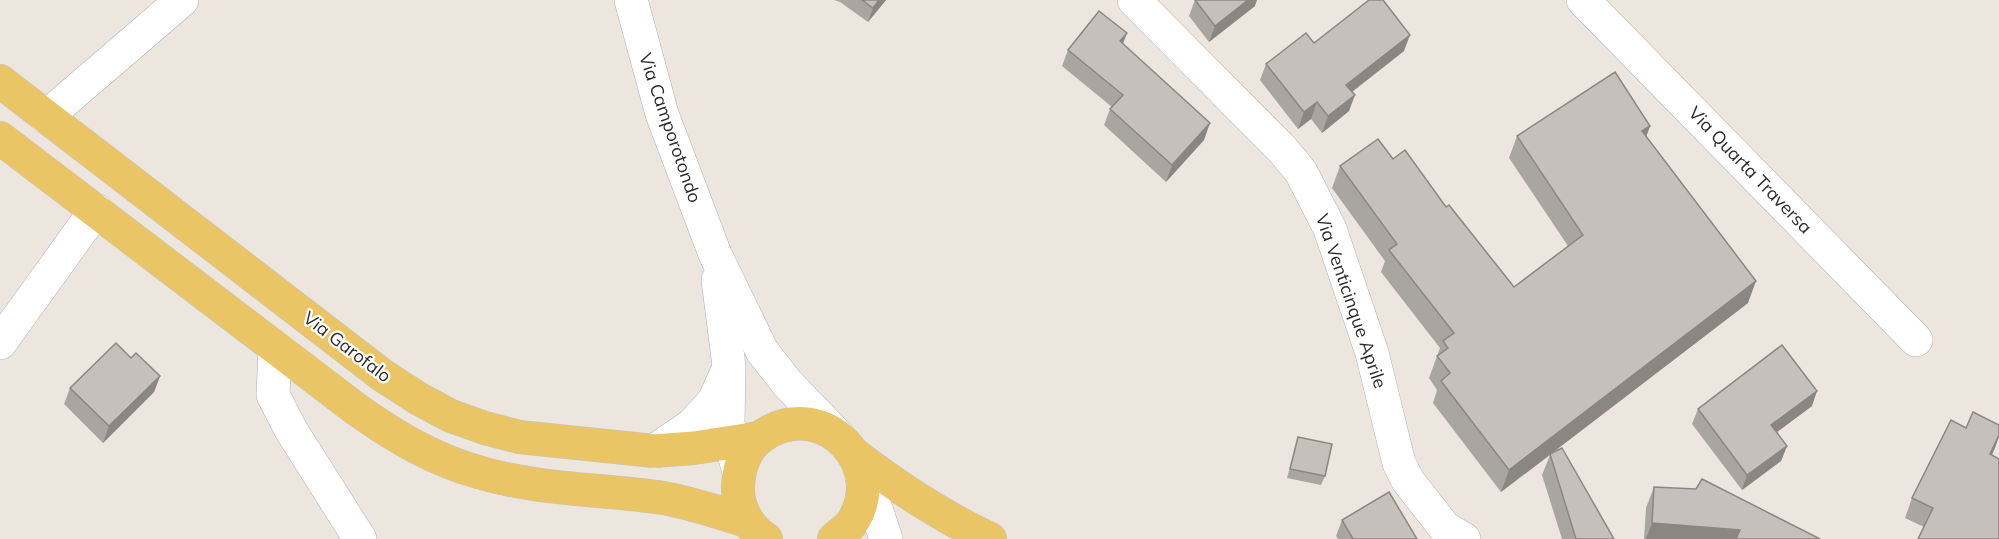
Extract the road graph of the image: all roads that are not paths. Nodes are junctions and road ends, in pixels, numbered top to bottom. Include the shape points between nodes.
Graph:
1 (182, 0) edge
2 (631, 0) edge
3 (1134, 0) edge
4 (1583, 0) edge
5 (0, 81) edge
6 (46, 117) junction
7 (0, 138) edge
8 (96, 210) junction
9 (715, 254) junction
10 (1916, 340) dead end
11 (0, 343) edge
12 (275, 348) junction
13 (729, 366) junction
14 (742, 450) junction
15 (654, 451) junction
16 (851, 456) junction
17 (757, 530) edge
18 (360, 539) edge
19 (834, 539) edge
20 (886, 539) edge
21 (990, 539) edge
22 (1464, 539) edge

1 - 6 street
2 - 9 street, Via Camporotondo via 662,114
3 - 22 street, Via Venticinque Aprile via 1301,172 1330,229 1372,353 1399,463 1408,481 1445,528
4 - 10 street, Via Quarta Traversa
5 - 6 main road, Via Garofalo
6 - 15 main road, Via Garofalo via 382,375 419,399 451,416 519,437
7 - 8 main road
8 - 11 street
8 - 12 main road
9 - 13 street
9 - 16 street via 762,351
12 - 17 main road via 396,437 434,457 520,482 665,498 699,506
12 - 18 street via 273,395
13 - 14 street via 728,422
13 - 15 street via 714,401 692,425
14 - 15 main road, Via Garofalo
14 - 16 main road, Via Garofalo via 777,427 798,422 819,426
14 - 17 main road via 737,497
16 - 19 main road via 861,502 850,524
16 - 20 street via 872,497
16 - 21 main road, Via Garofalo via 962,526

